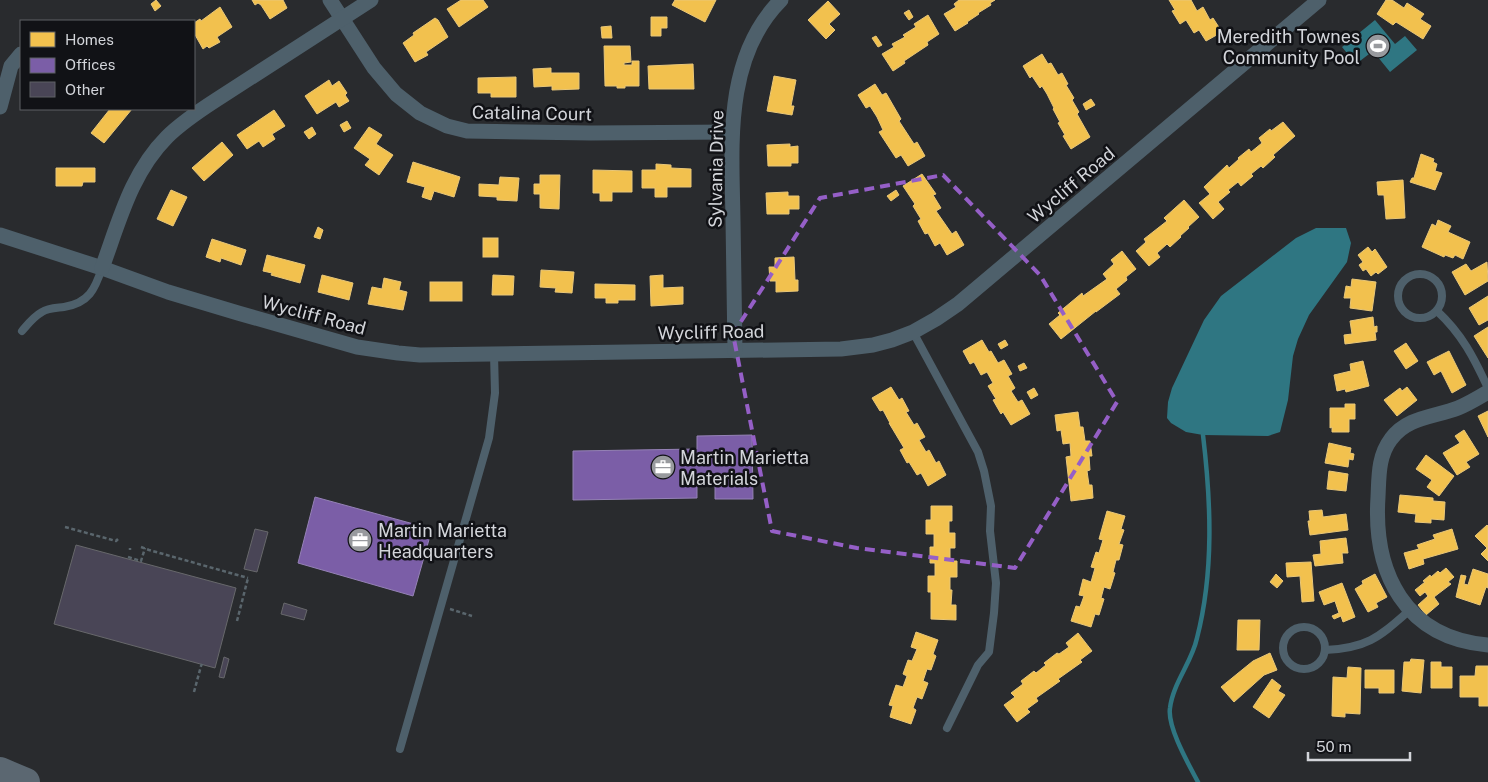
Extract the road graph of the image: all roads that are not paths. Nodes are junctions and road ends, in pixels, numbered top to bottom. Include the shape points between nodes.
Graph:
1 (330, 0) edge
2 (371, 0) edge
3 (780, 0) edge
4 (1319, 0) edge
5 (342, 19) junction
6 (20, 55) edge
7 (0, 107) edge
8 (732, 132) junction
9 (0, 235) edge
10 (102, 268) junction
11 (1437, 311) junction
12 (22, 331) dead end
13 (913, 332) junction
14 (735, 351) junction
15 (494, 354) junction
16 (1488, 388) edge
17 (1488, 392) edge
18 (1410, 610) junction
19 (1488, 645) edge
20 (1326, 650) junction
21 (948, 728) dead end
22 (400, 749) dead end
23 (0, 771) edge
24 (26, 782) edge

1 - 5 street, Catalina Court
2 - 5 street
3 - 8 street, Sylvania Drive via 757,33 744,64 736,93
4 - 13 street, Wycliff Road via 984,284
5 - 8 street, Catalina Court via 374,68 396,94 420,113 447,126 467,131
5 - 10 street via 210,104 167,137 146,162 129,192
6 - 7 street via 11,66
8 - 14 street, Sylvania Drive
9 - 10 street, Wycliff Road
10 - 12 lane via 95,288 87,298 78,304 43,311
10 - 15 street, Wycliff Road via 168,292 357,347 412,354
11 - 11 lane via 1442,290 1433,278 1419,274 1406,280 1398,292 1405,312 1425,318
11 - 16 lane via 1464,341
13 - 14 street, Wycliff Road via 873,345 841,349
13 - 21 lane via 978,452 991,506 990,531 996,584 989,652 978,665
14 - 15 street, Wycliff Road
15 - 22 lane via 495,393 488,438
17 - 18 street via 1457,408 1404,426 1390,440 1382,456 1376,517 1378,540 1390,580
18 - 19 street via 1445,635
18 - 20 lane via 1368,643
20 - 20 lane via 1323,637 1306,626 1288,634 1282,647 1292,666 1306,669 1319,663
23 - 24 highway

